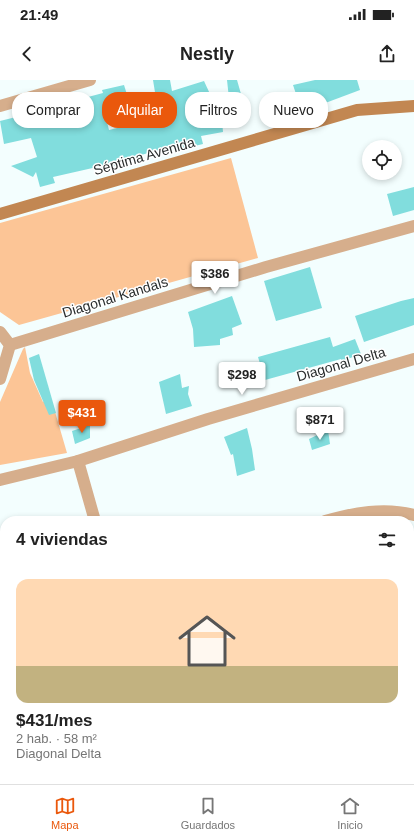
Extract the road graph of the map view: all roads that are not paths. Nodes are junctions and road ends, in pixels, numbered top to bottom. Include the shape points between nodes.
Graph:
1 (90, 80) edge
2 (0, 106) edge
3 (414, 106) edge
4 (0, 214) edge
5 (414, 226) edge
6 (0, 332) edge
7 (10, 345) junction
8 (414, 359) edge
9 (0, 379) edge
10 (78, 461) junction
11 (0, 480) edge
12 (414, 515) edge
13 (94, 516) edge
14 (344, 516) edge

1 - 2 street
3 - 4 street, Séptima Avenida via 357,110
5 - 7 street, Diagonal Kandals via 266,267
6 - 7 street
7 - 9 street
8 - 10 street, Diagonal Delta via 208,419
10 - 11 street, Diagonal Delta
10 - 13 street
12 - 14 street via 381,511

